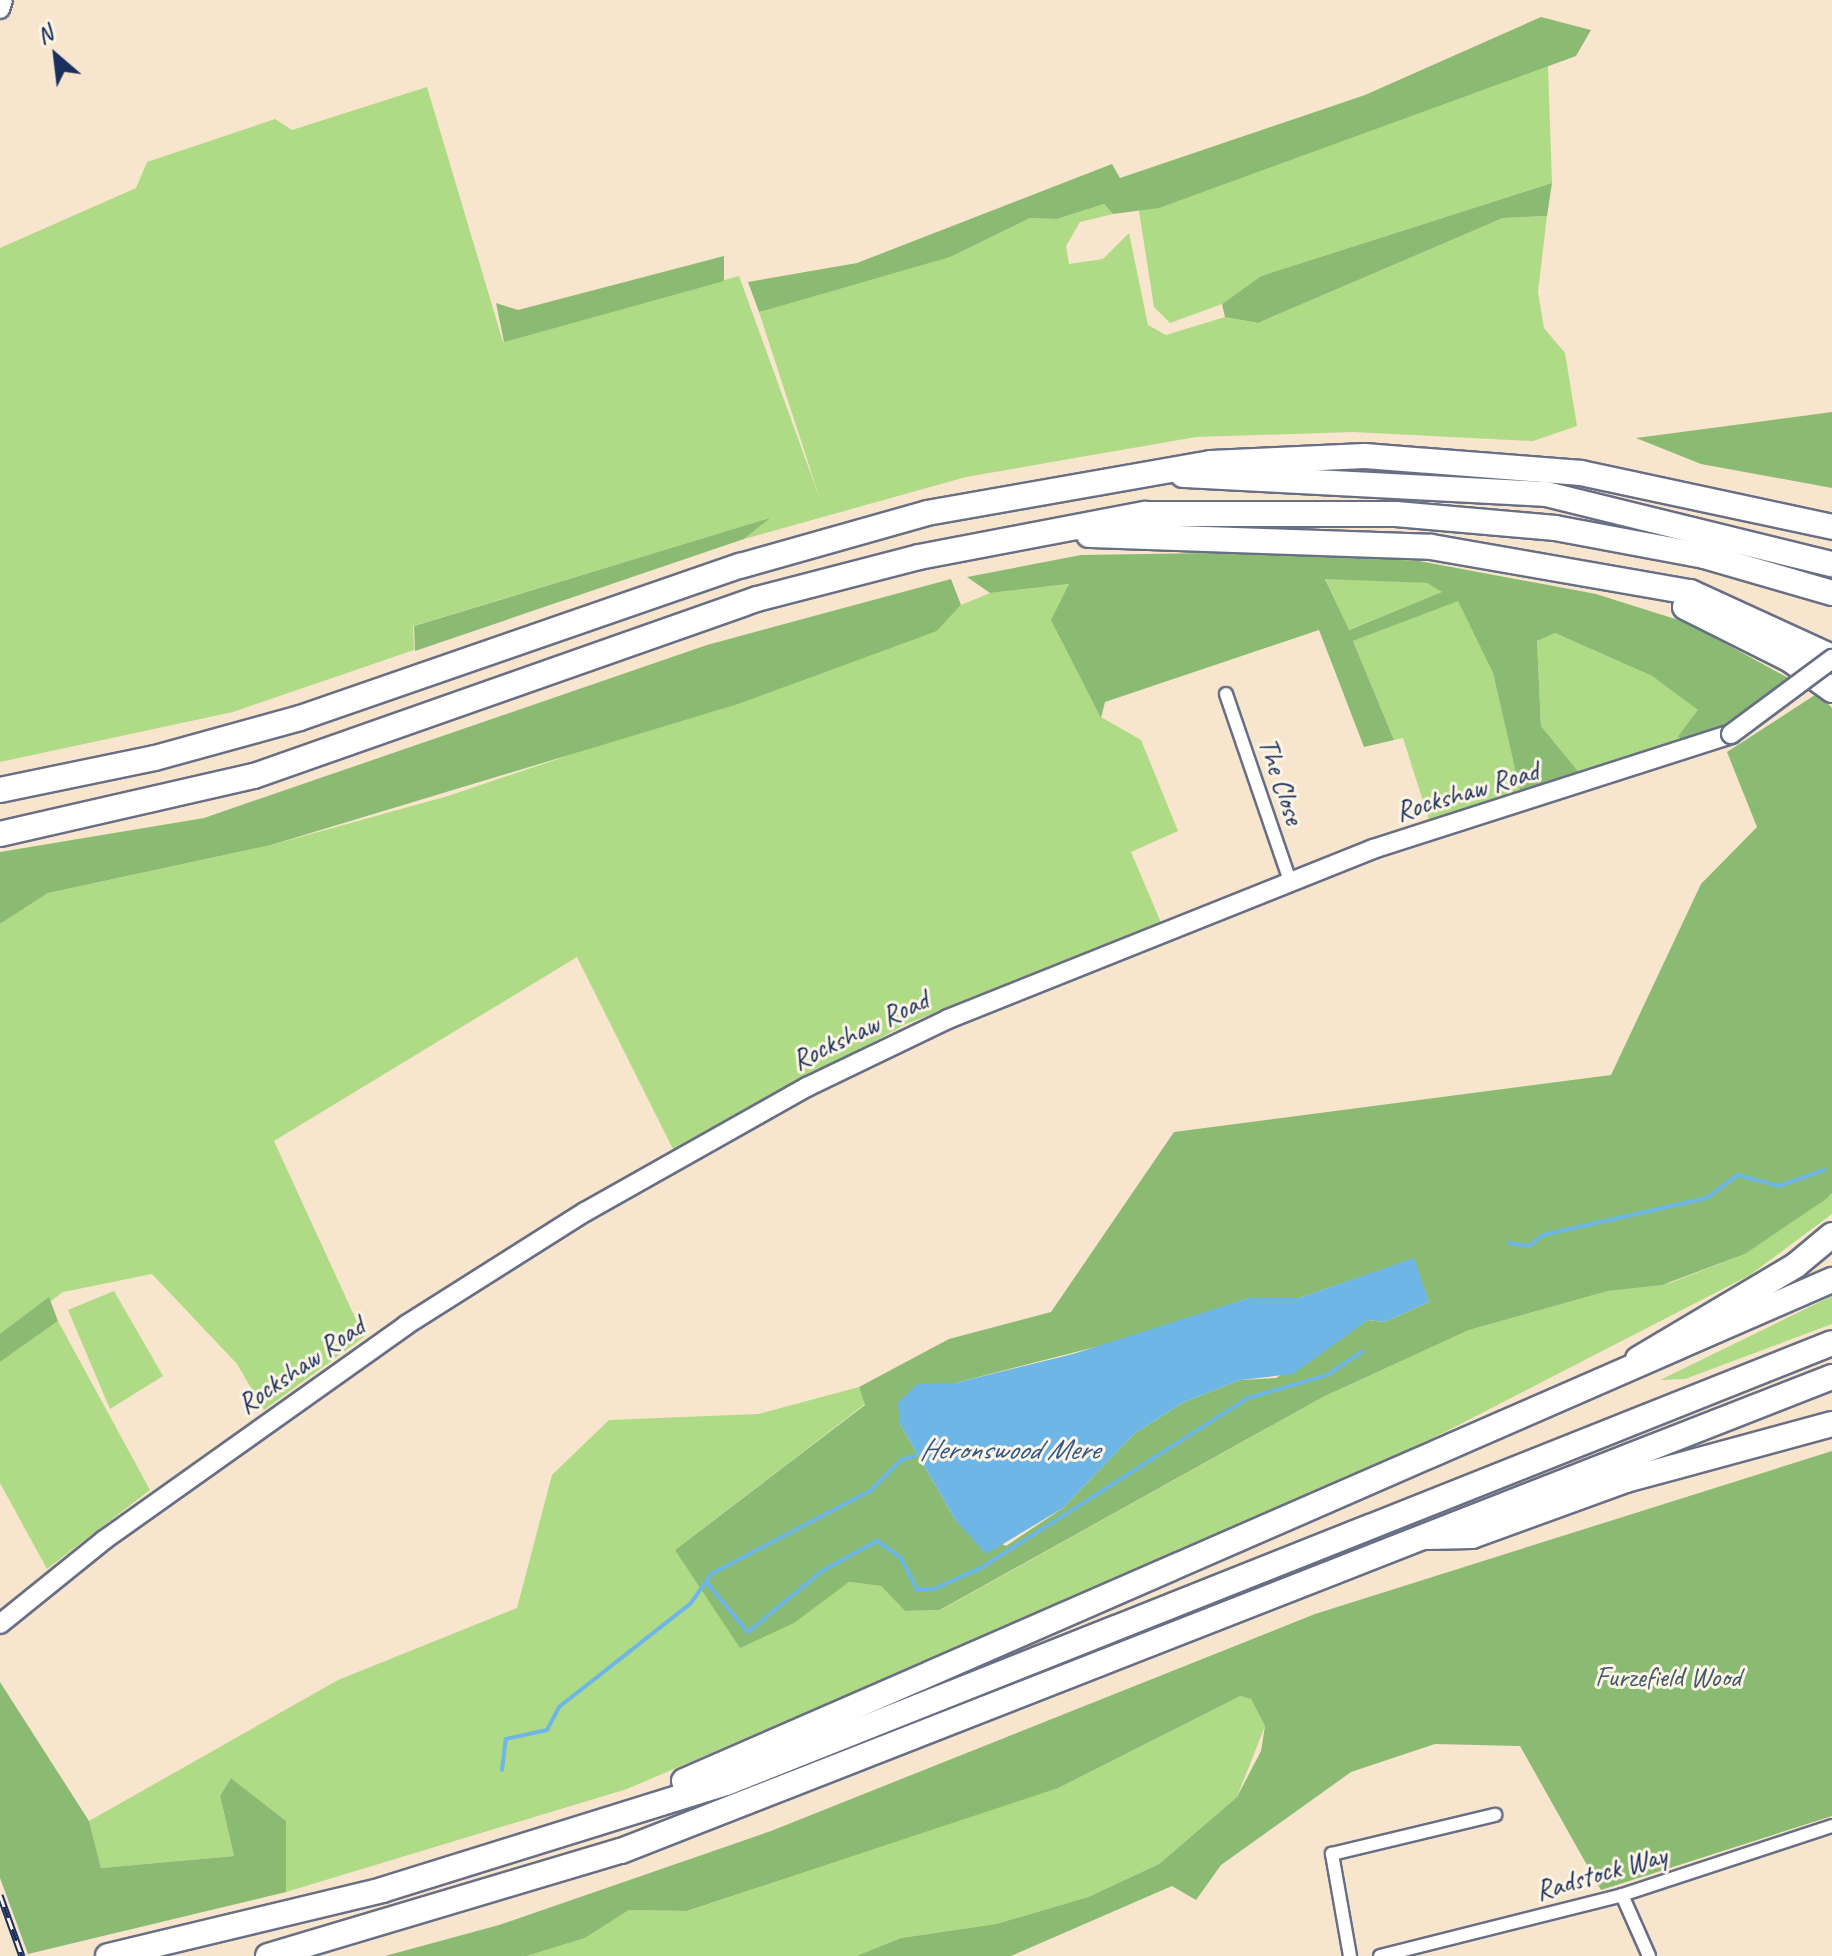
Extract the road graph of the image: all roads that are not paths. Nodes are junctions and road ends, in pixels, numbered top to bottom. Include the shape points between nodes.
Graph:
1 (3, 0) edge
2 (0, 9) edge
3 (1180, 474) junction
4 (1832, 527) edge
5 (1064, 534) junction
6 (1832, 564) edge
7 (1651, 589) junction
8 (1832, 593) edge
9 (1832, 658) edge
10 (1832, 690) edge
11 (1226, 694) dead end
12 (0, 790) edge
13 (0, 834) edge
14 (1291, 884) junction
15 (1832, 1235) edge
16 (1832, 1280) edge
17 (1832, 1343) edge
18 (1832, 1377) edge
19 (1611, 1381) junction
20 (1832, 1424) edge
21 (1409, 1538) junction
22 (0, 1624) edge
23 (1495, 1815) dead end
24 (1832, 1826) edge
25 (597, 1827) junction
26 (1622, 1895) junction
27 (108, 1956) edge
28 (268, 1956) edge
29 (1350, 1956) edge
30 (1380, 1956) edge
31 (1649, 1956) edge

1 - 2 street
3 - 4 highway via 1211,463 1365,456 1535,469
3 - 6 highway via 1546,494
3 - 12 highway via 927,513 740,566 300,718
5 - 7 highway via 1431,547
5 - 8 highway via 1158,513 1396,514 1555,528 1704,556
5 - 13 highway via 919,557 757,599 254,776
7 - 9 highway via 1690,592
7 - 10 highway via 1789,659
9 - 14 street, Rockshaw Road, bridge via 1731,734 1373,849
11 - 14 street, The Close
14 - 22 street, Rockshaw Road via 922,1030 663,1165 406,1325 104,1540
15 - 19 highway via 1796,1265 1656,1343
16 - 19 highway
17 - 25 highway via 787,1759
18 - 21 highway
19 - 25 highway via 673,1786
20 - 21 highway via 1626,1480 1472,1536
21 - 28 highway via 621,1851
23 - 29 street via 1332,1854
24 - 26 street, Radstock Way
25 - 27 highway via 320,1907
26 - 30 street, Radstock Way
26 - 31 street

